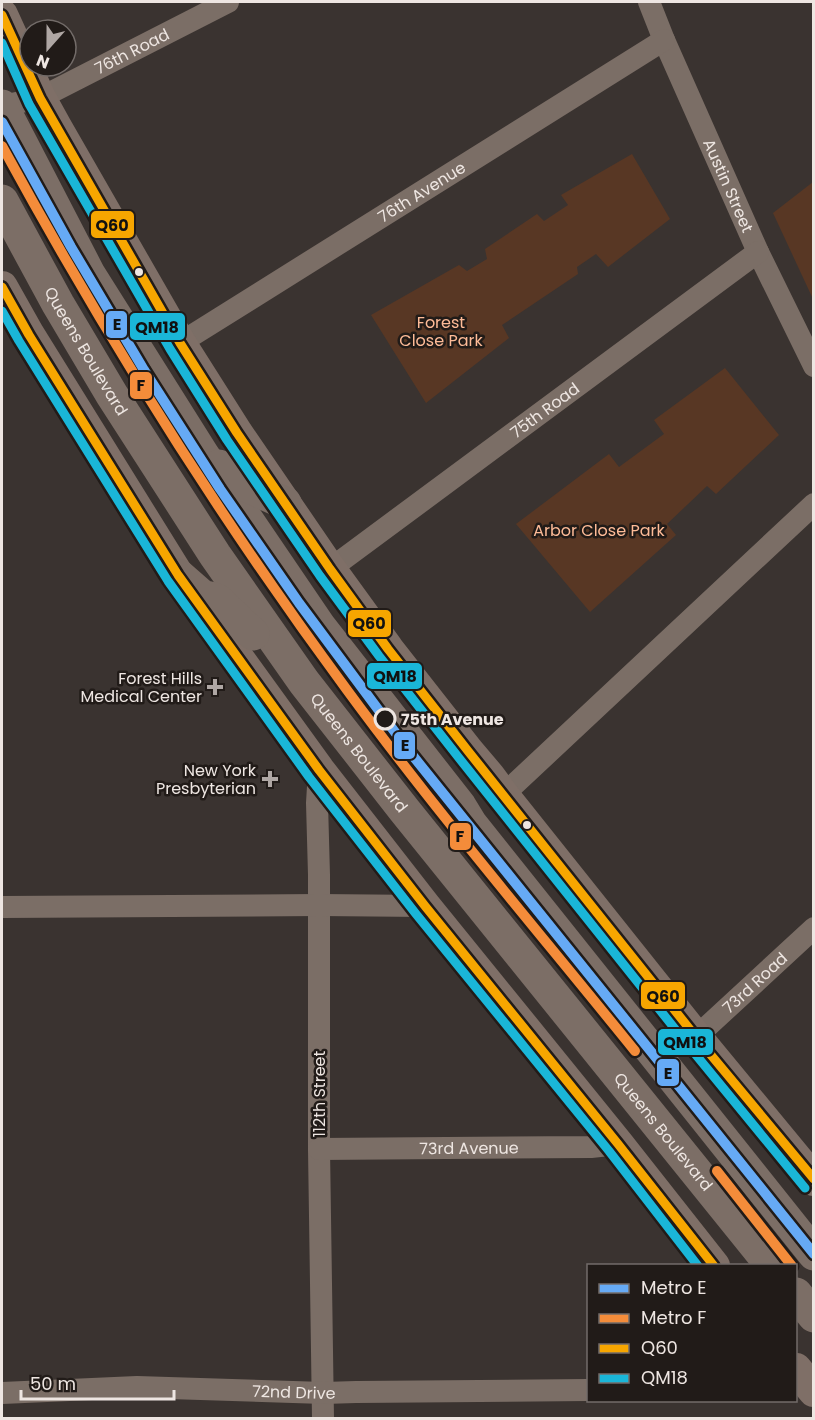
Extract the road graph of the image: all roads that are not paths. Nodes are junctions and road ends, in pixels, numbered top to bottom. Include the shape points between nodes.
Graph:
1 (228, 2) edge
2 (649, 2) edge
3 (2, 15) edge
4 (664, 40) junction
5 (40, 98) junction
6 (2, 106) edge
7 (2, 201) edge
8 (758, 252) junction
9 (2, 288) edge
10 (180, 343) junction
11 (813, 366) edge
12 (203, 455) junction
13 (285, 503) junction
14 (813, 504) edge
15 (330, 569) junction
16 (178, 575) junction
17 (304, 682) junction
18 (319, 770) junction
19 (503, 795) junction
20 (319, 905) junction
21 (425, 906) junction
22 (2, 907) edge
23 (813, 928) edge
24 (696, 1038) junction
25 (618, 1144) junction
26 (319, 1149) junction
27 (813, 1180) edge
28 (813, 1254) edge
29 (712, 1264) edge
30 (770, 1264) edge
31 (797, 1296) edge
32 (813, 1316) edge
33 (587, 1390) edge
34 (2, 1393) edge
35 (324, 1393) junction
36 (323, 1419) edge

1 - 5 street, 76th Road
2 - 4 street, Austin Street
3 - 5 street
4 - 8 street, Austin Street
4 - 10 street, 76th Avenue
5 - 6 street, 76th Road
5 - 10 street
6 - 12 main road via 89,274
7 - 17 main road, Queens Boulevard via 112,395 215,555
8 - 11 street, Austin Street
8 - 15 street, 75th Road
9 - 16 street
10 - 13 street
12 - 13 main road via 247,486
12 - 28 main road via 320,627 471,824
13 - 15 street
14 - 19 street
15 - 19 street
16 - 17 main road via 202,596 217,600
16 - 18 street
17 - 30 main road, Queens Boulevard
18 - 20 street, 112th Street
18 - 21 street
19 - 24 street
20 - 21 street
20 - 22 street
20 - 26 street, 112th Street
21 - 25 street
23 - 24 street, 73rd Road
24 - 27 street
25 - 26 street, 73rd Avenue
25 - 29 street
26 - 35 street, 112th Street
31 - 32 main road
33 - 35 street, 72nd Drive
34 - 35 street, 72nd Drive via 137,1387
35 - 36 street, 112th Street

